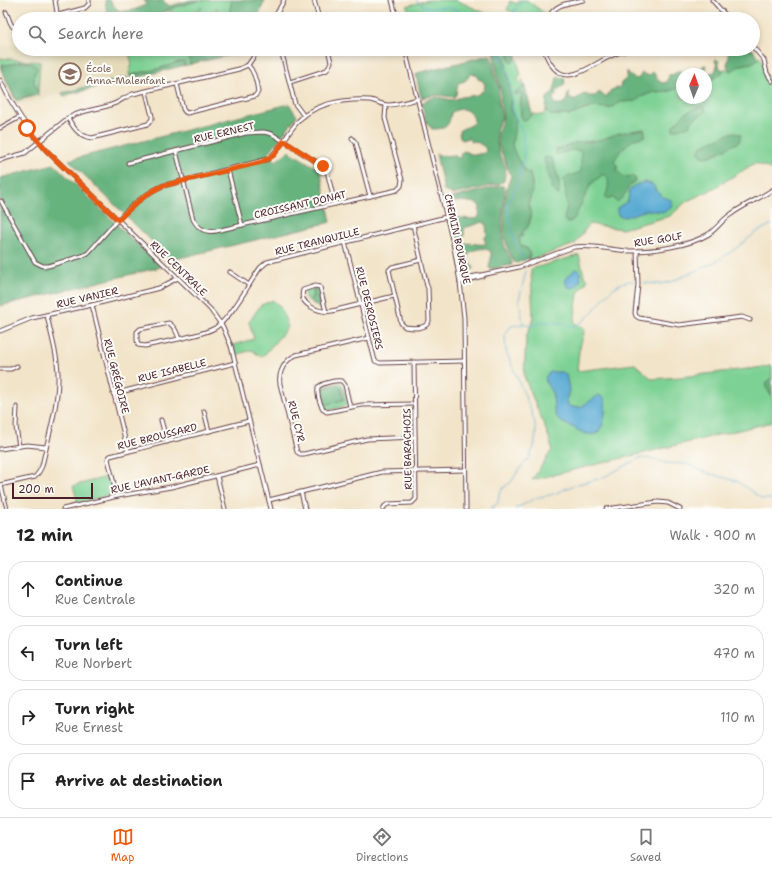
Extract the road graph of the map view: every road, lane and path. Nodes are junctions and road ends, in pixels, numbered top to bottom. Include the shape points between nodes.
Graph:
1 (55, 0) edge
2 (89, 0) edge
3 (284, 0) edge
4 (314, 0) edge
5 (392, 0) edge
6 (583, 0) edge
7 (712, 0) edge
8 (6, 12) dead end
9 (57, 12) edge
10 (73, 12) edge
11 (278, 12) edge
12 (317, 12) edge
13 (395, 12) edge
14 (551, 12) edge
15 (723, 12) edge
16 (12, 26) edge
17 (760, 55) edge
18 (254, 56) edge
19 (283, 56) edge
20 (330, 56) edge
21 (407, 56) edge
22 (547, 56) edge
23 (611, 56) edge
24 (248, 65) junction
25 (0, 80) edge
26 (772, 81) edge
27 (290, 82) junction
28 (177, 84) junction
29 (4, 89) junction
30 (0, 91) edge
31 (146, 92) junction
32 (418, 99) junction
33 (386, 105) junction
34 (304, 116) junction
35 (20, 117) junction
36 (68, 118) junction
37 (0, 128) edge
38 (352, 138) dead end
39 (284, 141) junction
40 (39, 142) junction
41 (176, 151) junction
42 (0, 160) edge
43 (128, 163) dead end
44 (228, 170) junction
45 (183, 181) junction
46 (772, 190) edge
47 (370, 196) junction
48 (1, 201) edge
49 (335, 204) junction
50 (446, 217) junction
51 (118, 220) junction
52 (242, 225) junction
53 (413, 225) junction
54 (345, 242) junction
55 (637, 251) junction
56 (421, 260) junction
57 (230, 272) dead end
58 (178, 278) junction
59 (460, 280) junction
60 (249, 285) junction
61 (394, 296) junction
62 (360, 304) junction
63 (92, 305) junction
64 (326, 312) junction
65 (47, 315) junction
66 (750, 320) dead end
67 (221, 323) junction
68 (0, 331) edge
69 (369, 338) junction
70 (178, 339) junction
71 (464, 361) junction
72 (414, 362) junction
73 (235, 363) junction
74 (17, 366) dead end
75 (0, 370) edge
76 (113, 394) junction
77 (414, 404) junction
78 (17, 407) dead end
79 (350, 407) junction
80 (204, 411) dead end
81 (161, 420) dead end
82 (249, 421) junction
83 (209, 431) junction
84 (415, 438) junction
85 (167, 442) junction
86 (19, 446) junction
87 (46, 447) junction
88 (0, 449) edge
89 (128, 451) junction
90 (260, 465) junction
91 (466, 470) junction
92 (415, 471) junction
93 (217, 476) junction
94 (0, 485) edge
95 (301, 492) junction
96 (117, 496) junction
97 (269, 500) junction
98 (7, 509) edge
99 (63, 509) edge
100 (225, 509) edge
101 (271, 509) edge
102 (305, 509) edge
103 (383, 509) edge
104 (466, 509) edge
105 (606, 509) edge
106 (680, 509) edge

1 - 9 street
2 - 10 street via 88,7
3 - 11 street
4 - 12 street
5 - 13 street
6 - 14 street via 556,7
7 - 15 street
8 - 16 street
17 - 26 street
18 - 24 street
19 - 27 street
20 - 27 street via 331,62 327,70
21 - 32 street, CHEMIN BOURQUE
22 - 23 street via 556,70 573,75
24 - 28 street
24 - 28 street via 258,89 255,96 188,113 183,109
25 - 29 street, RUE CENTRALE
27 - 34 street via 296,104
28 - 31 street
29 - 30 street
29 - 35 street, RUE CENTRALE
31 - 36 street via 127,96 116,103
31 - 36 street via 152,116 148,124 92,138 77,133
32 - 33 street
32 - 50 street, CHEMIN BOURQUE
33 - 34 street via 372,100 348,100 315,109
33 - 47 street, CROISSANT DONAT via 385,118 402,180 401,186 397,190
34 - 39 street
35 - 37 street
35 - 40 street, RUE CENTRALE
36 - 40 street
38 - 47 street via 356,143
39 - 41 street, RUE ERNEST via 272,134 255,132
39 - 44 street via 278,151 268,159
39 - 49 street, RUE ERNEST via 323,166 327,171
40 - 42 street via 25,153
40 - 51 street, RUE CENTRALE
41 - 43 street, RUE ERNEST
41 - 45 street, CROISSANT DONAT
44 - 45 street
44 - 52 street
45 - 51 street via 162,186 143,196
45 - 52 street, CROISSANT DONAT via 193,219 200,228 211,232
46 - 55 street, RUE GOLF via 731,214 712,232 700,238 665,248
47 - 49 street, CROISSANT DONAT
48 - 51 street via 35,262 43,266 88,253
49 - 52 street, CROISSANT DONAT
50 - 53 street, RUE TRANQUILLE
50 - 59 street, CHEMIN BOURQUE
51 - 58 street, RUE CENTRALE
53 - 54 street, RUE TRANQUILLE
53 - 56 street
54 - 60 street, RUE TRANQUILLE via 269,261 261,266
54 - 62 street, RUE DESROSIERS
55 - 59 street, RUE GOLF via 574,246 525,265
55 - 66 street via 638,285 635,313 639,318 679,326 742,317
56 - 61 street via 390,268
56 - 61 street via 428,291 428,325 402,326
57 - 60 street
58 - 63 street, RUE VANIER via 159,288
58 - 67 street, RUE CENTRALE
59 - 71 street, CHEMIN BOURQUE via 464,318
60 - 67 street, RUE TRANQUILLE
61 - 62 street
62 - 64 street
62 - 69 street, RUE DESROSIERS
63 - 65 street, RUE VANIER
63 - 76 street, RUE GRÉGOIRE
64 - 64 street via 320,287 303,290 305,302 317,310
65 - 68 street, RUE VANIER
65 - 87 street via 56,356 58,382
67 - 70 street via 207,332
67 - 73 street, RUE CENTRALE
69 - 72 street, RUE DESROSIERS via 376,362
69 - 84 street, RUE CYR via 296,355 282,368 280,384 297,452 305,454 370,438
70 - 70 street via 177,332 169,323 140,329 137,332 138,345 145,346
71 - 72 street, RUE DESROSIERS
71 - 91 street, CHEMIN BOURQUE
72 - 77 street, RUE BARACHOIS
73 - 76 street, RUE ISABELLE
73 - 82 street, RUE CENTRALE
74 - 75 street
76 - 89 street, RUE GRÉGOIRE
77 - 79 street via 368,404
77 - 84 street, RUE BARACHOIS
78 - 86 street via 16,427
79 - 79 street via 342,381 318,387 324,412
80 - 83 street
81 - 85 street
82 - 83 street, RUE BROUSSARD
82 - 90 street, RUE CENTRALE
83 - 85 street, RUE BROUSSARD
84 - 92 street, RUE BARACHOIS
85 - 89 street, RUE BROUSSARD
86 - 87 street
86 - 88 street
87 - 94 street via 40,472 35,477
89 - 96 street, RUE BROUSSARD via 108,458
90 - 93 street, RUE L'AVANT-GARDE
90 - 97 street, RUE CENTRALE
91 - 92 street
91 - 104 street, CHEMIN BOURQUE
92 - 95 street via 382,472
92 - 103 street, RUE BARACHOIS via 415,501 411,504 388,504
93 - 96 street, RUE L'AVANT-GARDE
93 - 100 street
94 - 98 street
95 - 97 street
95 - 102 street
96 - 99 street, RUE L'AVANT-GARDE
97 - 101 street, RUE CENTRALE
105 - 106 street via 658,502 668,503

